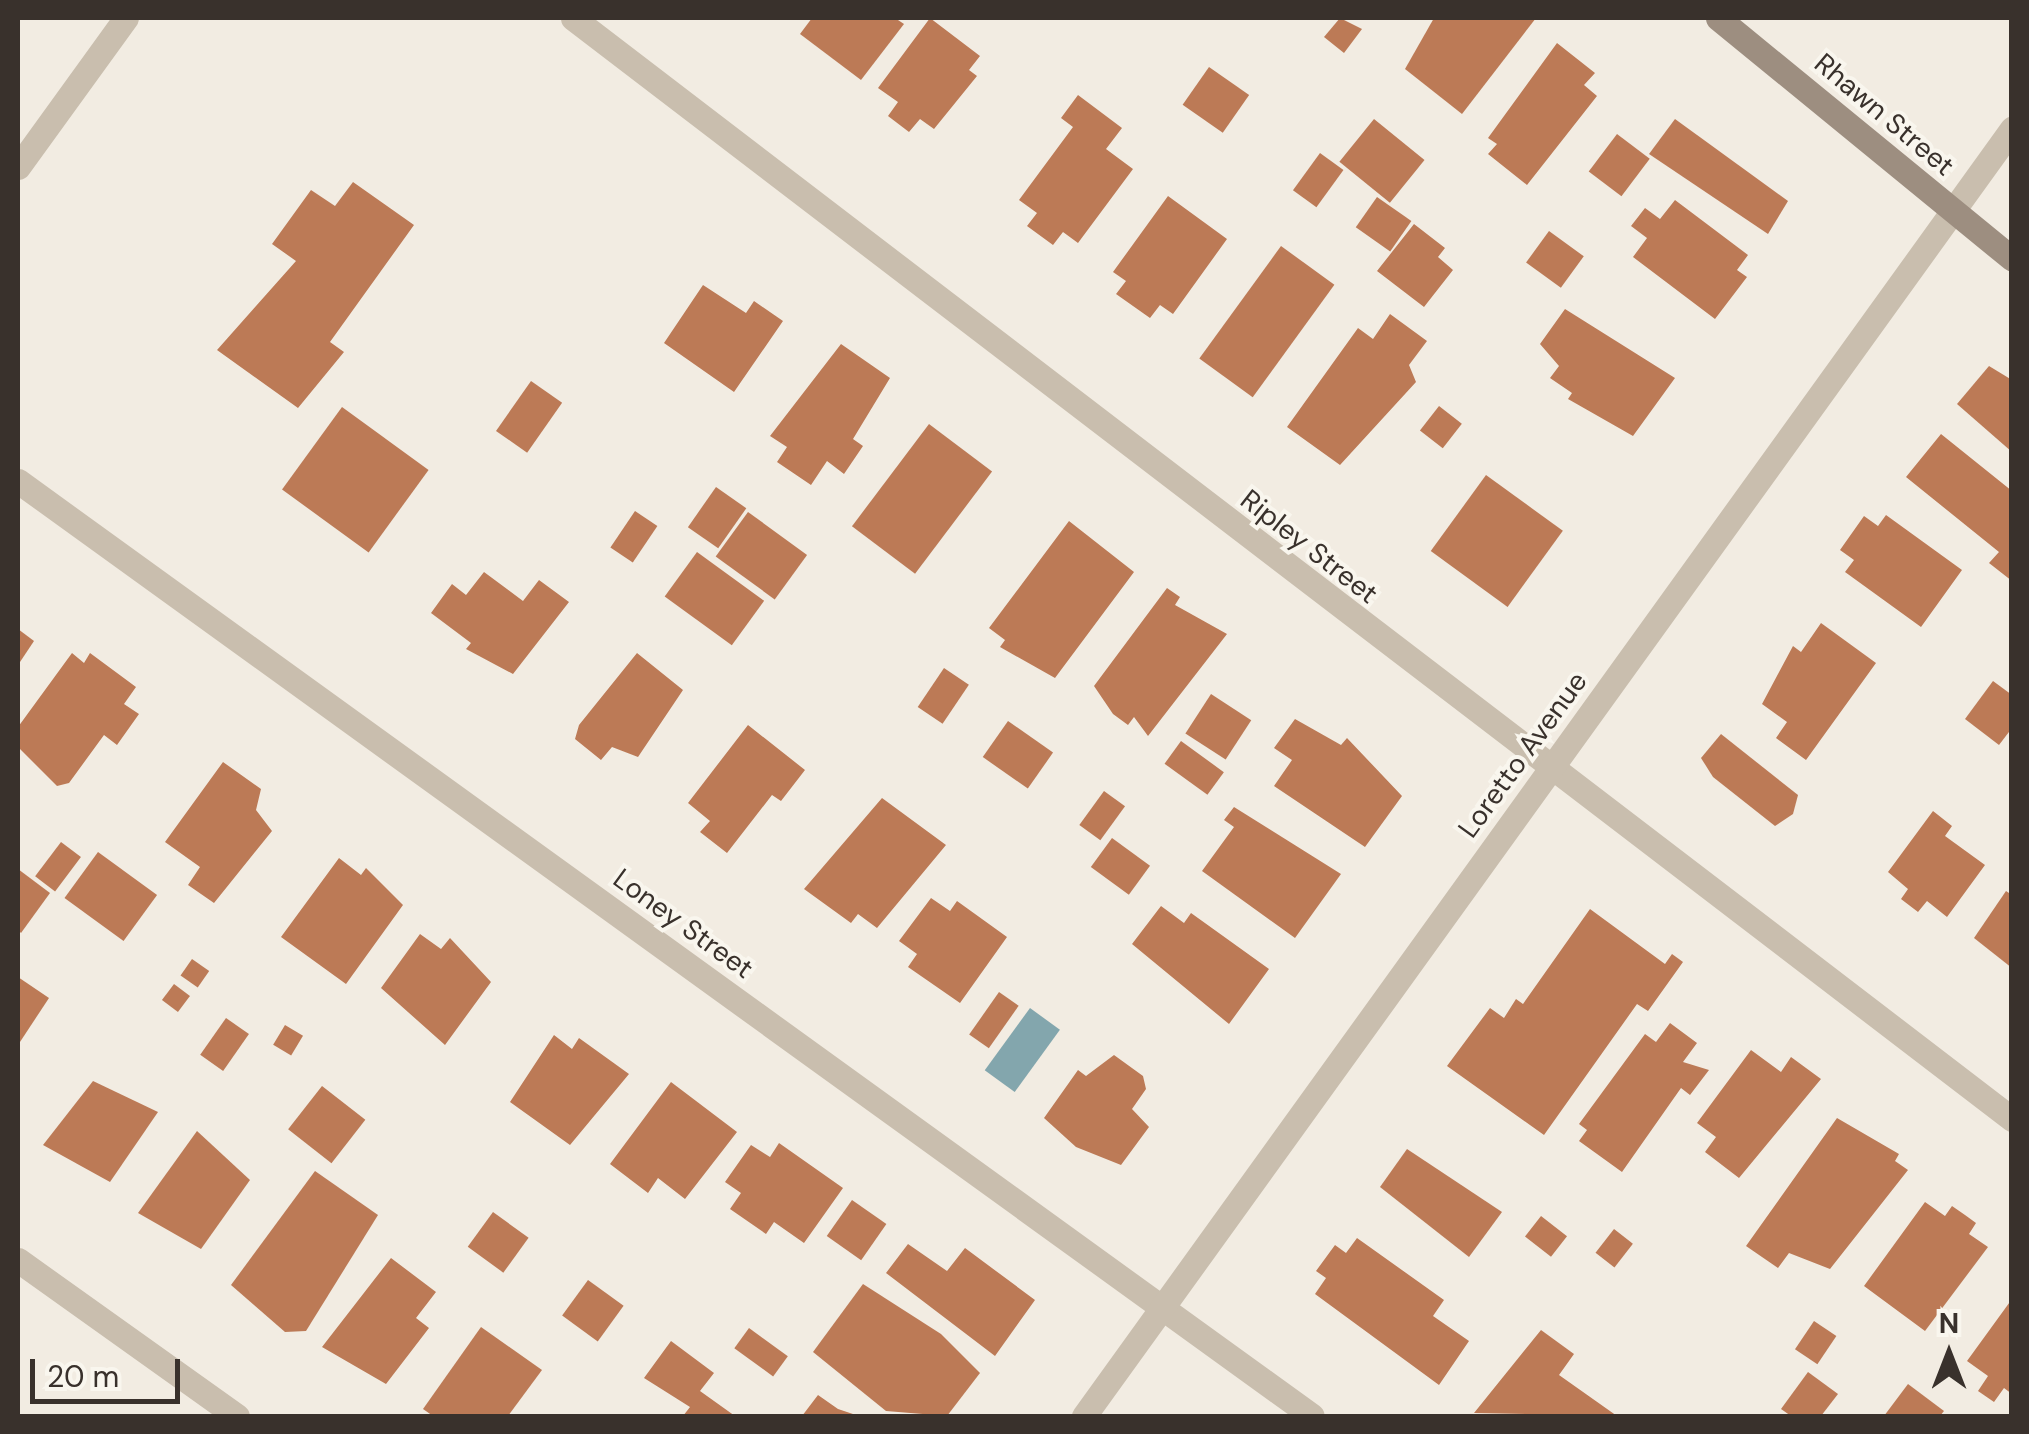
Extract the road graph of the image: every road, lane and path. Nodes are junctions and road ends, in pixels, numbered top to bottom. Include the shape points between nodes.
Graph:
1 (126, 18) edge
2 (573, 18) edge
3 (1718, 18) edge
4 (2012, 129) edge
5 (18, 167) edge
6 (1951, 210) junction
7 (2012, 259) edge
8 (18, 481) edge
9 (1549, 770) junction
10 (2012, 1119) edge
11 (18, 1260) edge
12 (1164, 1308) junction
13 (236, 1416) edge
14 (1084, 1416) edge
15 (1312, 1416) edge

1 - 5 street
2 - 9 street, Ripley Street
3 - 6 main road, Rhawn Street
4 - 6 street, Loretto Avenue
6 - 7 main road, Rhawn Street
6 - 9 street, Loretto Avenue
8 - 12 street, Loney Street
9 - 10 street, Ripley Street
9 - 12 street, Loretto Avenue
11 - 13 street
12 - 14 street, Loretto Avenue
12 - 15 street, Loney Street

